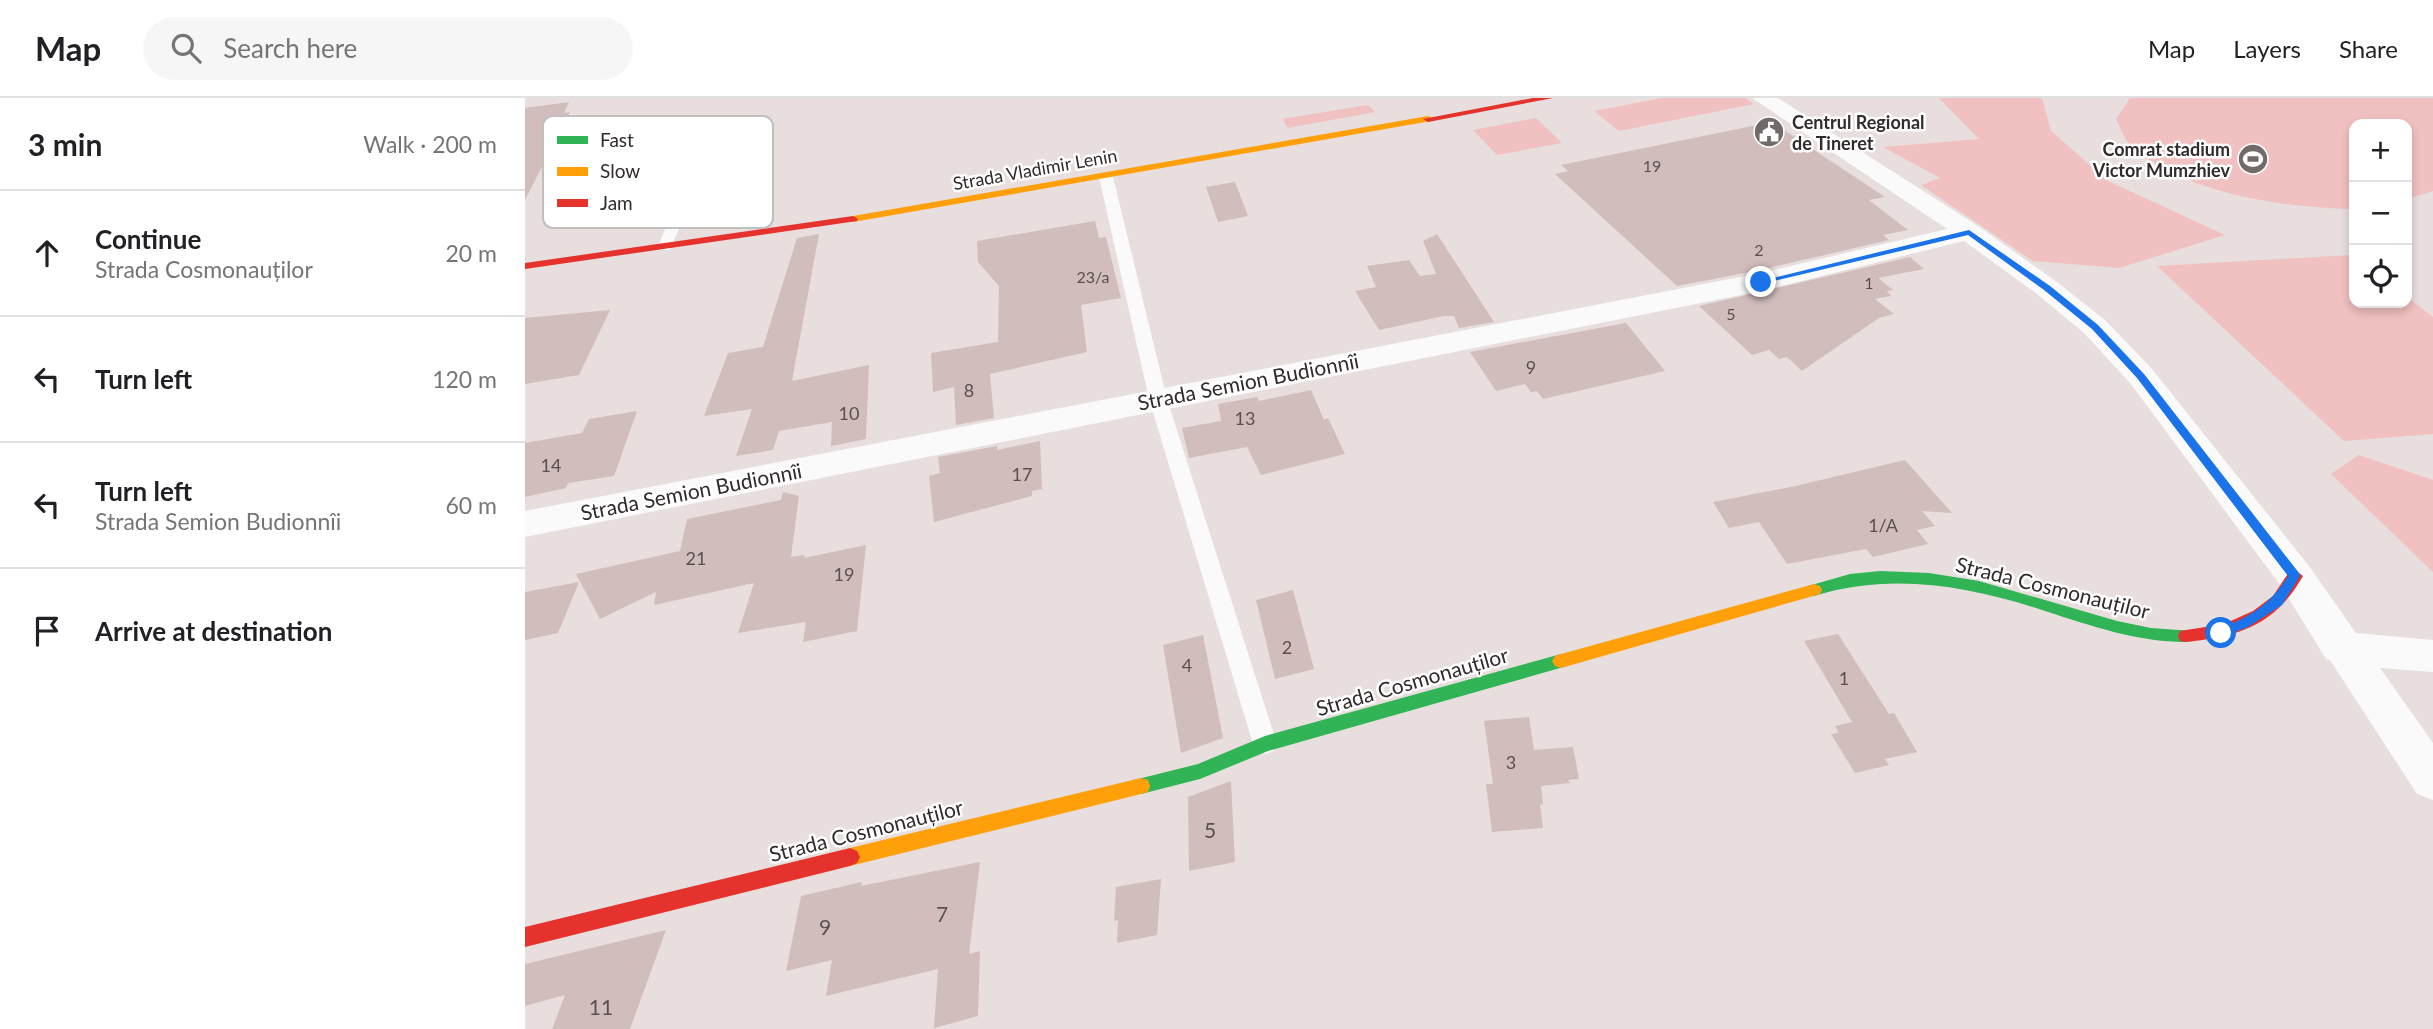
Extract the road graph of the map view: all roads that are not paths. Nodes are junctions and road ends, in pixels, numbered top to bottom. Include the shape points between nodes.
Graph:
1 (1549, 98) edge
2 (1763, 98) edge
3 (1106, 177) junction
4 (672, 228) edge
5 (1969, 232) junction
6 (665, 247) junction
7 (525, 266) edge
8 (1157, 399) junction
9 (525, 524) edge
10 (2295, 576) junction
11 (2341, 648) junction
12 (2433, 656) edge
13 (1265, 744) junction
14 (2433, 780) edge
15 (525, 937) edge

1 - 3 street, Strada Vladimir Lenin
2 - 5 street
3 - 6 street, Strada Vladimir Lenin
3 - 8 lane
4 - 6 lane
5 - 8 street, Strada Semion Budionnîi via 1761,282
5 - 10 street via 2095,327 2141,376
6 - 7 street, Strada Vladimir Lenin
8 - 9 street, Strada Semion Budionnîi
8 - 13 lane
10 - 11 street
10 - 13 street, Strada Cosmonauților via 2278,601 2243,624 2200,637 2138,631 1963,584 1882,576 1853,579
11 - 12 street
11 - 14 street
13 - 15 street, Strada Cosmonauților via 1200,771

